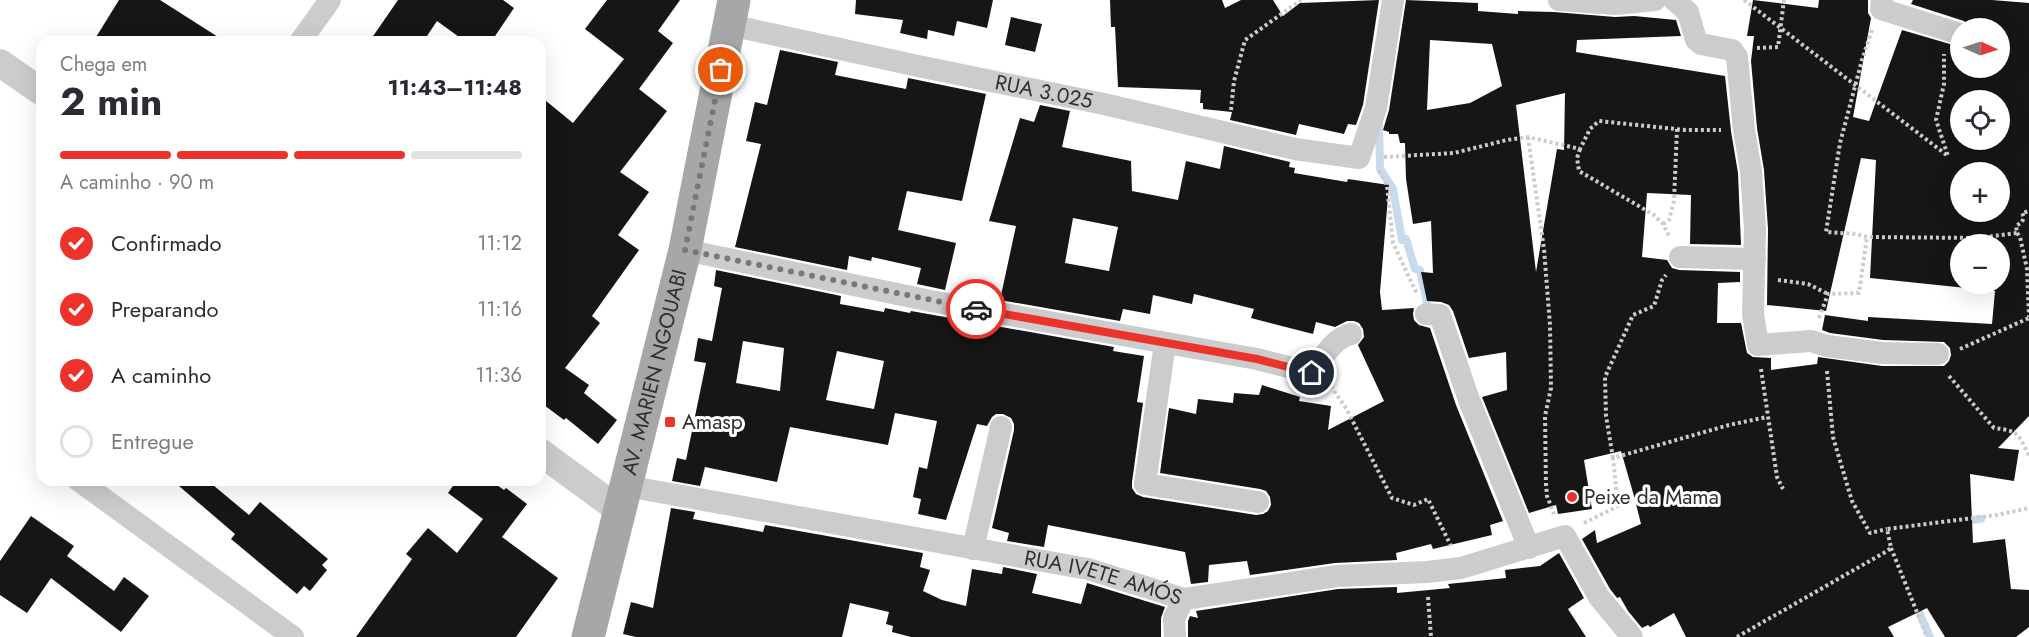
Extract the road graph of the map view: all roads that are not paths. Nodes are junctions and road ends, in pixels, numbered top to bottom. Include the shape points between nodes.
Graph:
1 (330, 0) edge
2 (1393, 0) edge
3 (1560, 0) edge
4 (1655, 0) edge
5 (1674, 0) edge
6 (1881, 4) edge
7 (732, 13) edge
8 (1950, 31) edge
9 (304, 36) edge
10 (0, 63) edge
11 (36, 88) edge
12 (685, 250) junction
13 (1680, 257) road end
14 (1755, 268) junction
15 (1426, 314) road end
16 (1351, 334) dead end
17 (1165, 343) junction
18 (1938, 354) road end
19 (1000, 427) dead end
20 (546, 455) edge
21 (86, 486) edge
22 (623, 498) junction
23 (1258, 502) dead end
24 (1529, 548) junction
25 (973, 549) junction
26 (1184, 599) junction
27 (587, 629) edge
28 (292, 637) edge
29 (1175, 637) edge
30 (1632, 637) edge

1 - 9 street
2 - 7 street, RUA 3.025 via 1364,159 1294,149 918,66
3 - 4 street
5 - 14 street via 1688,12 1696,40 1732,50 1739,65 1751,171
6 - 8 street
7 - 12 main road, AV. MARIEN NGOUABI
10 - 11 street
12 - 17 street via 931,301
12 - 22 main road, AV. MARIEN NGOUABI
13 - 14 street
14 - 18 street via 1753,314 1758,345 1819,343 1882,353
15 - 24 street via 1440,315 1473,410
16 - 17 street via 1336,343 1312,373
17 - 23 street via 1145,484
19 - 25 street
20 - 22 street
21 - 28 street
22 - 25 street, RUA IVETE AMÓS via 842,524
22 - 27 main road, AV. MARIEN NGOUABI
24 - 26 street, RUA IVETE AMÓS via 1461,568 1337,576
24 - 30 street, RUA IVETE AMÓS via 1565,534 1599,597
25 - 26 street, RUA IVETE AMÓS via 1088,569
26 - 29 street via 1174,618

